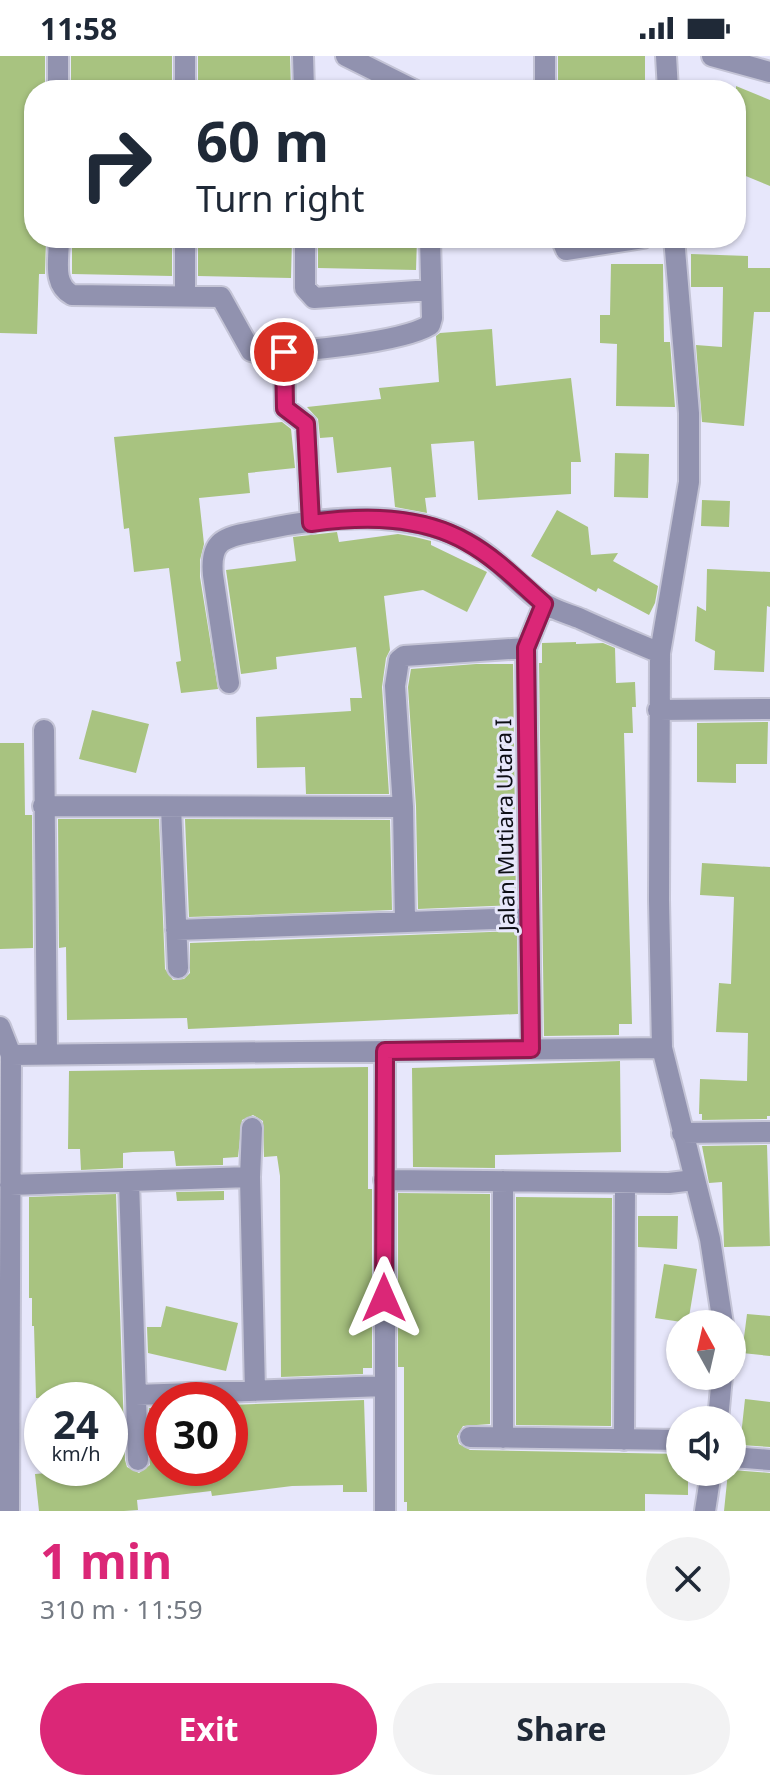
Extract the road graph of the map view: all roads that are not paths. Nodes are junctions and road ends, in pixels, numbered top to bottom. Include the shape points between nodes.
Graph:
1 (58, 56) edge
2 (185, 56) edge
3 (303, 56) edge
4 (346, 56) edge
5 (545, 56) edge
6 (666, 56) edge
7 (712, 56) edge
8 (770, 72) edge
9 (58, 80) edge
10 (185, 80) edge
11 (304, 80) edge
12 (394, 80) edge
13 (545, 80) edge
14 (667, 80) edge
15 (59, 248) edge
16 (185, 248) edge
17 (305, 248) edge
18 (430, 248) edge
19 (675, 248) edge
20 (431, 290) junction
21 (185, 295) junction
22 (284, 352) junction
23 (311, 523) junction
24 (544, 604) junction
25 (526, 648) junction
26 (660, 653) junction
27 (229, 683) dead end
28 (770, 709) edge
29 (658, 710) junction
30 (44, 730) dead end
31 (43, 806) junction
32 (171, 807) junction
33 (403, 807) junction
34 (528, 918) junction
35 (405, 922) junction
36 (176, 930) junction
37 (178, 968) dead end
38 (0, 1027) edge
39 (662, 1048) junction
40 (531, 1049) junction
41 (385, 1051) junction
42 (47, 1054) junction
43 (11, 1055) junction
44 (252, 1128) dead end
45 (770, 1132) edge
46 (682, 1133) junction
47 (250, 1177) junction
48 (384, 1180) junction
49 (694, 1180) junction
50 (129, 1181) junction
51 (503, 1181) junction
52 (625, 1183) junction
53 (10, 1185) junction
54 (721, 1310) edge
55 (384, 1386) junction
56 (255, 1391) junction
57 (136, 1395) junction
58 (470, 1437) dead end
59 (503, 1438) junction
60 (624, 1440) junction
61 (666, 1440) edge
62 (746, 1458) edge
63 (138, 1460) dead end
64 (770, 1460) edge
65 (709, 1486) edge
66 (9, 1511) edge
67 (385, 1511) edge
68 (705, 1511) edge

1 - 9 street
2 - 10 street
3 - 11 street
4 - 12 street
5 - 13 street
6 - 14 street
7 - 8 street
15 - 21 street via 59,282 72,295
16 - 21 street
17 - 20 street via 305,288 314,298
18 - 20 street
19 - 26 street via 689,482
20 - 22 street via 432,318 424,328
21 - 22 street via 221,297 251,351
22 - 23 street via 285,408 306,424
23 - 24 street via 406,520 428,527 465,540
23 - 27 street via 227,538 215,547 211,558
24 - 25 street, Jalan Mutiara Utara I
24 - 26 street
25 - 33 street via 399,660 395,686
25 - 34 street, Jalan Mutiara Utara I
26 - 29 street
28 - 29 street
29 - 39 street
30 - 31 street
31 - 32 street
31 - 42 street
32 - 33 street
32 - 36 street
33 - 35 street
34 - 35 street
34 - 40 street, Jalan Mutiara Utara I
35 - 36 street
36 - 37 street
38 - 43 street
39 - 40 street
39 - 46 street
40 - 41 street
41 - 42 street
41 - 48 street
42 - 43 street
43 - 53 street
44 - 47 street
45 - 46 street
46 - 49 street
47 - 50 street
47 - 56 street
48 - 51 street
48 - 55 street
49 - 52 street
49 - 54 street
50 - 53 street
50 - 57 street
51 - 52 street
51 - 59 street
52 - 60 street
53 - 66 street
55 - 56 street
55 - 67 street
56 - 57 street
57 - 63 street
58 - 59 street
59 - 60 street
60 - 61 street
62 - 64 street
65 - 68 street

